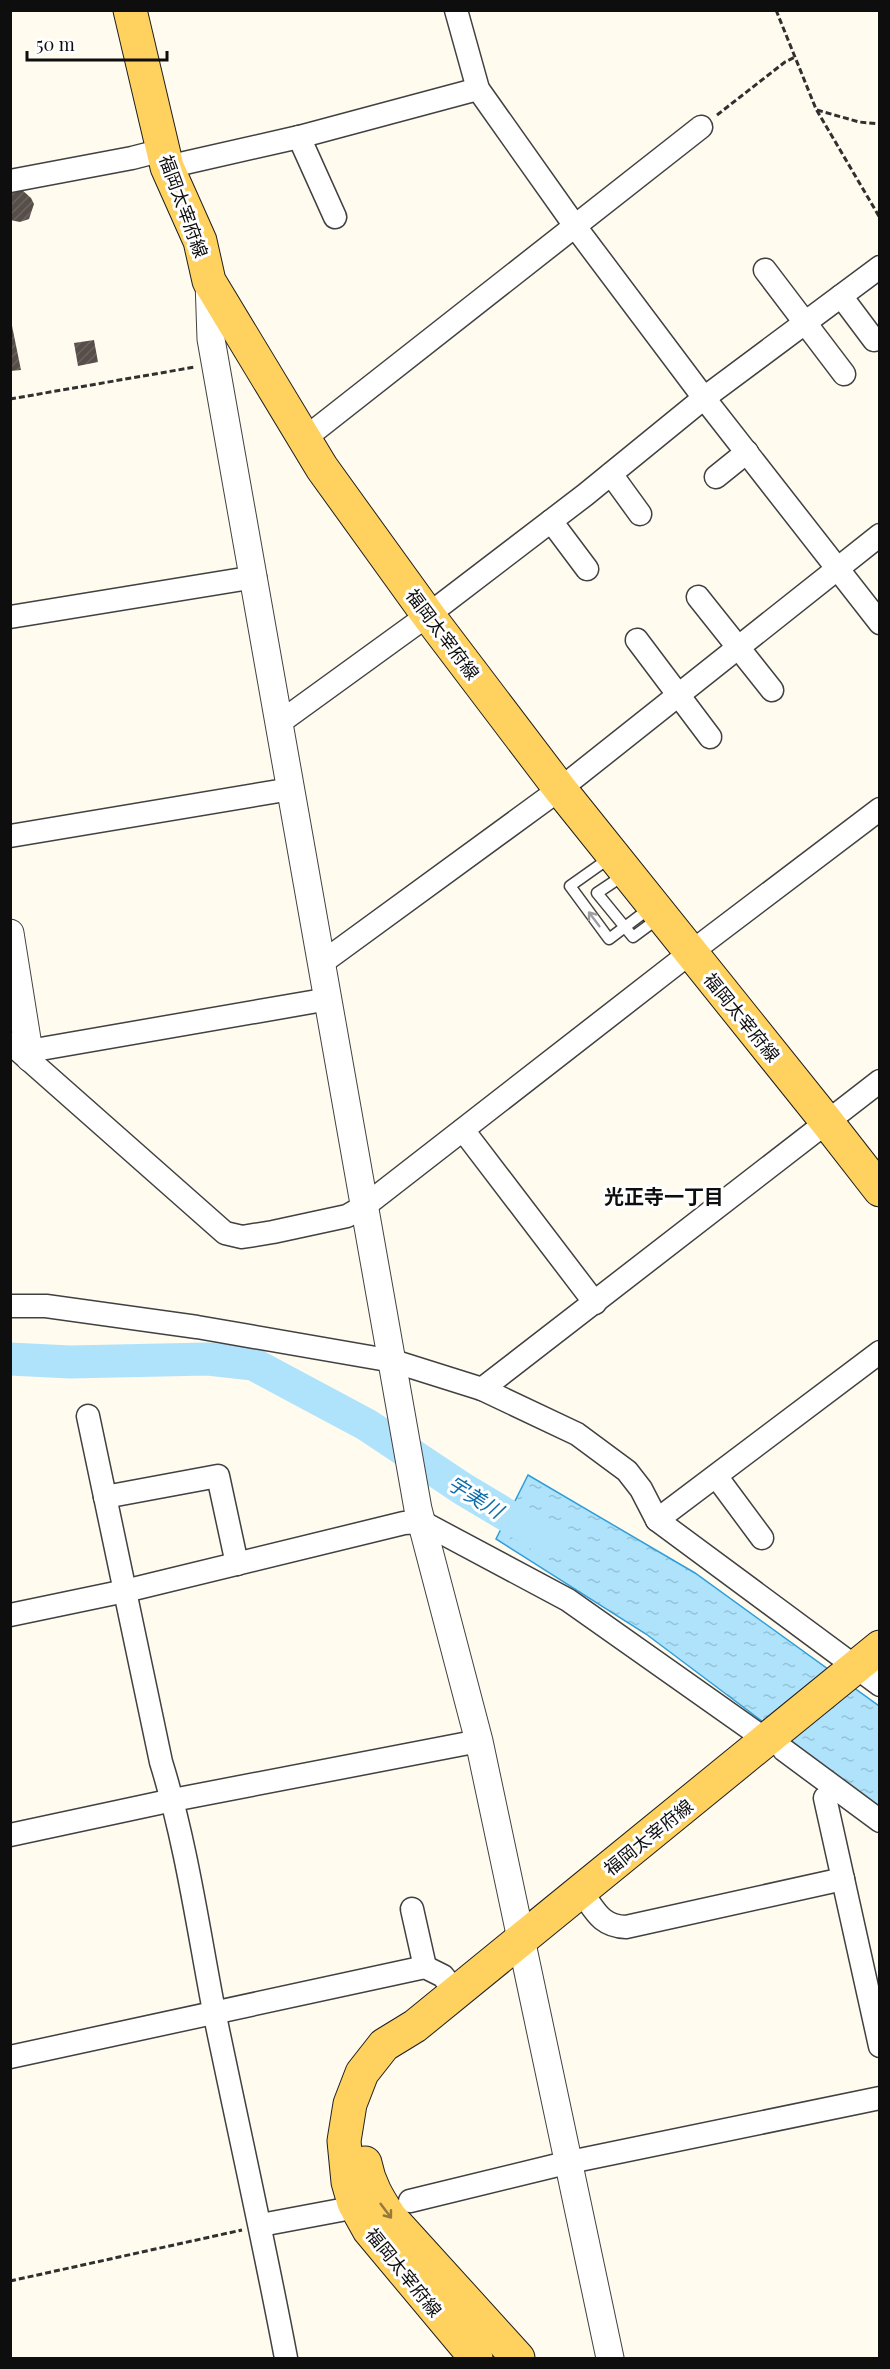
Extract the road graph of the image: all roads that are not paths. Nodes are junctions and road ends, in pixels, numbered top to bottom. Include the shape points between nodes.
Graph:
1 (130, 10) edge
2 (456, 10) edge
3 (478, 89) junction
4 (701, 127) road end
5 (299, 137) junction
6 (165, 158) junction
7 (10, 181) edge
8 (335, 218) dead end
9 (575, 226) junction
10 (879, 267) edge
11 (765, 270) dead end
12 (209, 281) junction
13 (841, 296) junction
14 (805, 322) junction
15 (874, 340) dead end
16 (844, 374) dead end
17 (704, 398) junction
18 (304, 439) junction
19 (747, 452) junction
20 (611, 474) junction
21 (716, 477) dead end
22 (640, 514) dead end
23 (551, 521) junction
24 (879, 535) edge
25 (837, 568) junction
26 (587, 569) dead end
27 (255, 577) junction
28 (698, 597) dead end
29 (428, 615) junction
30 (10, 617) edge
31 (879, 623) edge
32 (637, 640) dead end
33 (738, 647) junction
34 (772, 690) dead end
35 (678, 695) junction
36 (279, 723) junction
37 (710, 737) dead end
38 (291, 789) junction
39 (560, 789) junction
40 (876, 819) edge
41 (10, 836) edge
42 (620, 864) junction
43 (656, 911) junction
44 (625, 927) junction
45 (10, 933) edge
46 (690, 953) junction
47 (323, 962) junction
48 (329, 999) junction
49 (23, 1051) edge
50 (879, 1081) edge
51 (827, 1122) junction
52 (463, 1130) junction
53 (879, 1190) edge
54 (366, 1205) junction
55 (595, 1303) junction
56 (10, 1306) edge
57 (879, 1352) edge
58 (395, 1373) junction
59 (482, 1389) junction
60 (88, 1416) dead end
61 (716, 1476) junction
62 (105, 1497) junction
63 (420, 1515) junction
64 (657, 1520) junction
65 (762, 1538) dead end
66 (237, 1564) junction
67 (125, 1591) junction
68 (10, 1615) edge
69 (872, 1666) edge
70 (479, 1741) junction
71 (768, 1741) junction
72 (825, 1798) dead end
73 (173, 1800) junction
74 (879, 1821) edge
75 (10, 1835) edge
76 (843, 1878) junction
77 (581, 1892) junction
78 (412, 1909) dead end
79 (520, 1941) junction
80 (425, 1967) junction
81 (456, 1993) junction
82 (215, 2014) junction
83 (416, 2026) junction
84 (879, 2046) edge
85 (10, 2057) edge
86 (879, 2098) edge
87 (570, 2162) junction
88 (410, 2201) dead end
89 (341, 2210) dead end
90 (261, 2225) junction
91 (286, 2358) edge
92 (476, 2358) edge
93 (518, 2358) edge
94 (610, 2358) edge

1 - 6 main road, 福岡太宰府線
2 - 3 street
3 - 5 street
3 - 9 street
4 - 9 street
5 - 6 street
5 - 8 street
6 - 7 street via 132,158
6 - 12 main road, 福岡太宰府線 via 200,241
9 - 17 street
9 - 18 street
10 - 13 street
11 - 14 street
12 - 18 main road, 福岡太宰府線
12 - 27 street via 211,339
13 - 14 street
13 - 15 street
14 - 16 street
14 - 17 street
17 - 19 street
17 - 20 street
18 - 29 main road, 福岡太宰府線
19 - 21 street
19 - 25 street
20 - 22 street
20 - 23 street
23 - 26 street
23 - 29 street
24 - 25 street
25 - 31 street
25 - 33 street
27 - 30 street
27 - 36 street
28 - 33 street
29 - 36 street
29 - 39 main road, 福岡太宰府線
32 - 35 street
33 - 34 street
33 - 35 street
35 - 37 street
35 - 39 street
36 - 38 street
38 - 41 street
38 - 47 street
39 - 42 main road, 福岡太宰府線
39 - 47 street
40 - 46 street
42 - 43 main road, 福岡太宰府線
42 - 44 lane via 597,893
44 -> 42 lane via 609,939 570,886
43 - 44 lane
43 - 46 main road, 福岡太宰府線
45 - 49 street
46 - 51 main road, 福岡太宰府線
46 - 52 street
47 - 48 street
48 - 49 street
48 - 54 street
49 - 54 street via 225,1233 242,1238 273,1232 347,1216
50 - 51 street
51 - 53 main road, 福岡太宰府線
51 - 55 street
52 - 54 street
52 - 55 street
54 - 58 street
55 - 59 street
56 - 58 street via 46,1306 197,1327
57 - 61 street
58 - 59 street
58 - 63 street
59 - 64 street via 577,1434 610,1458 627,1471
60 - 62 street
61 - 64 street
61 - 65 street
62 - 66 street via 218,1476
62 - 67 street
63 - 66 street via 404,1523
63 - 70 street
63 - 71 street via 568,1600
64 - 69 street
66 - 67 street
67 - 68 street
67 - 73 street via 161,1762
69 - 71 main road, 福岡太宰府線
70 - 73 street
70 - 79 street
71 - 74 street
71 - 77 main road, 福岡太宰府線
72 - 76 street
73 - 75 street
73 - 82 street
76 - 77 street via 626,1927 604,1922
76 - 84 street
77 - 79 main road, 福岡太宰府線
78 - 80 street
79 - 81 main road, 福岡太宰府線
79 - 87 street
80 - 81 street via 443,1976
80 - 82 street
81 - 83 main road, 福岡太宰府線
82 - 85 street
82 - 90 street
83 - 92 main road, 福岡太宰府線 via 384,2044 363,2073 350,2104 344,2141 348,2181 354,2203 369,2230
83 -> 93 main road, 福岡太宰府線 via 376,2080 362,2146 368,2179 390,2217
86 - 87 street
87 - 88 street
87 - 94 street
89 - 90 street
90 - 91 street

